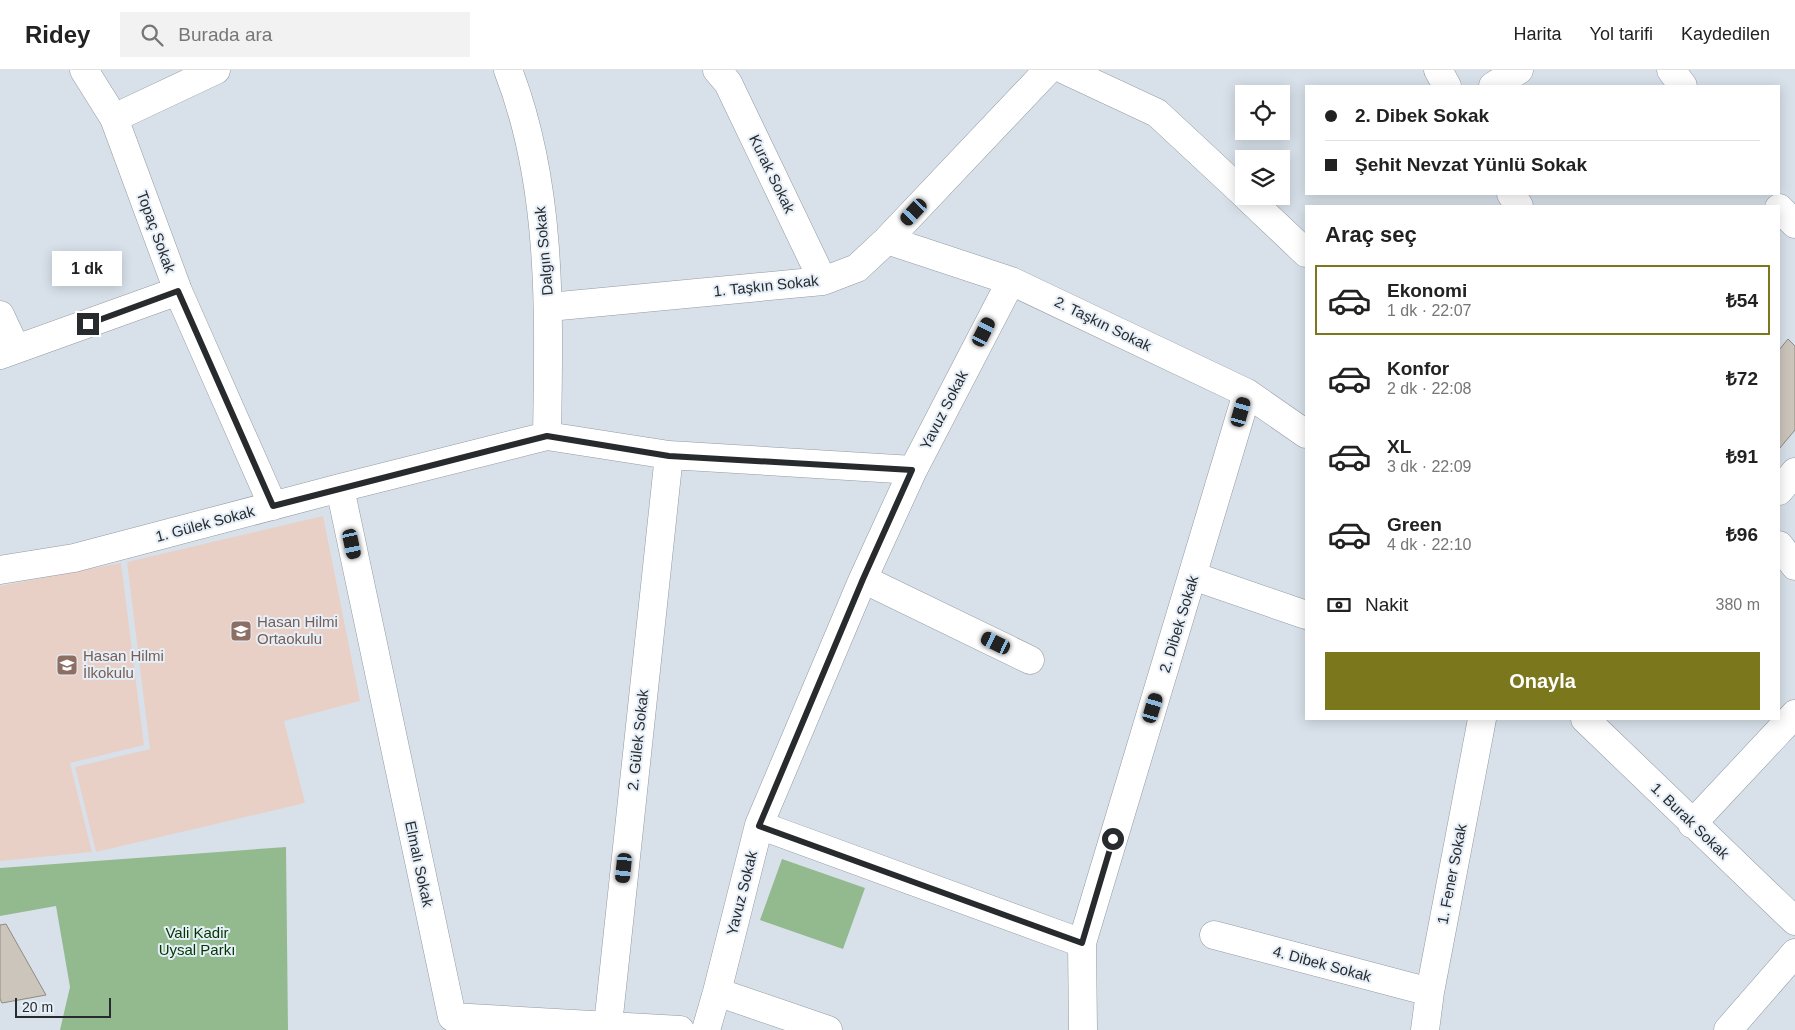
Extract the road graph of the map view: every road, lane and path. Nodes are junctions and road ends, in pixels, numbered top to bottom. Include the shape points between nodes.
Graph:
1 (84, 70) edge
2 (216, 70) edge
3 (508, 70) edge
4 (717, 70) edge
5 (1048, 70) edge
6 (1065, 70) edge
7 (1438, 70) edge
8 (1519, 70) edge
9 (1671, 70) edge
10 (1446, 85) edge
11 (1495, 85) edge
12 (1682, 85) edge
13 (114, 118) junction
14 (1235, 186) edge
15 (1765, 195) edge
16 (1256, 205) edge
17 (1776, 205) edge
18 (1780, 209) edge
19 (1795, 224) edge
20 (887, 240) junction
21 (1305, 252) edge
22 (823, 281) junction
23 (1011, 281) junction
24 (178, 291) junction
25 (549, 307) junction
26 (0, 315) edge
27 (8, 352) edge
28 (1247, 393) junction
29 (1305, 433) edge
30 (547, 436) junction
31 (669, 456) junction
32 (912, 470) junction
33 (1795, 472) edge
34 (340, 488) junction
35 (1780, 490) edge
36 (273, 506) junction
37 (1780, 546) edge
38 (1795, 566) edge
39 (0, 570) edge
40 (1194, 576) junction
41 (863, 579) junction
42 (1305, 615) edge
43 (1030, 660) dead end
44 (1795, 714) edge
45 (1482, 720) edge
46 (1586, 720) edge
47 (1692, 824) junction
48 (759, 826) junction
49 (1795, 921) edge
50 (1214, 935) dead end
51 (1082, 943) junction
52 (1795, 953) edge
53 (717, 992) junction
54 (1430, 992) junction
55 (621, 1027) edge
56 (680, 1030) edge
57 (706, 1030) edge
58 (828, 1030) edge
59 (1084, 1030) edge
60 (1425, 1030) edge
61 (1728, 1030) edge

1 - 13 street, Topaç Sokak
2 - 13 street
3 - 25 street, Dalgın Sokak via 521,104 541,205
4 - 22 street, Kurak Sokak via 728,83
5 - 20 street, 1. Taşkın Sokak
6 - 14 street via 1157,113
7 - 10 street
8 - 11 street
9 - 12 street
13 - 24 street, Topaç Sokak
15 - 17 street
16 - 21 street
18 - 19 street
20 - 22 street, 1. Taşkın Sokak via 857,268
20 - 23 street, 2. Taşkın Sokak
22 - 25 street, 1. Taşkın Sokak
23 - 28 street, 2. Taşkın Sokak
23 - 32 street, Yavuz Sokak
24 - 27 street
24 - 36 street, Topaç Sokak
25 - 30 street, Dalgın Sokak
26 - 27 street
28 - 29 street, 2. Taşkın Sokak
28 - 40 street, 2. Dibek Sokak
30 - 31 street, 1. Gülek Sokak
30 - 34 street, 1. Gülek Sokak
31 - 32 street, 1. Gülek Sokak
31 - 55 street, 2. Gülek Sokak
32 - 41 street, Yavuz Sokak
33 - 35 street
34 - 36 street, 1. Gülek Sokak
34 - 55 street, Elmalı Sokak via 452,1017
36 - 39 street, 1. Gülek Sokak via 74,558
37 - 38 street
40 - 42 street
40 - 51 street, 2. Dibek Sokak
41 - 43 street
41 - 48 street, Yavuz Sokak
44 - 47 street
45 - 54 street, 1. Fener Sokak
46 - 47 street, 1. Burak Sokak
47 - 49 street, 1. Burak Sokak
48 - 51 street
48 - 53 street, Yavuz Sokak
50 - 54 street, 4. Dibek Sokak
51 - 59 street, 2. Dibek Sokak
52 - 61 street
53 - 57 street
53 - 58 street
54 - 60 street, 1. Fener Sokak
55 - 56 street, Elmalı Sokak

